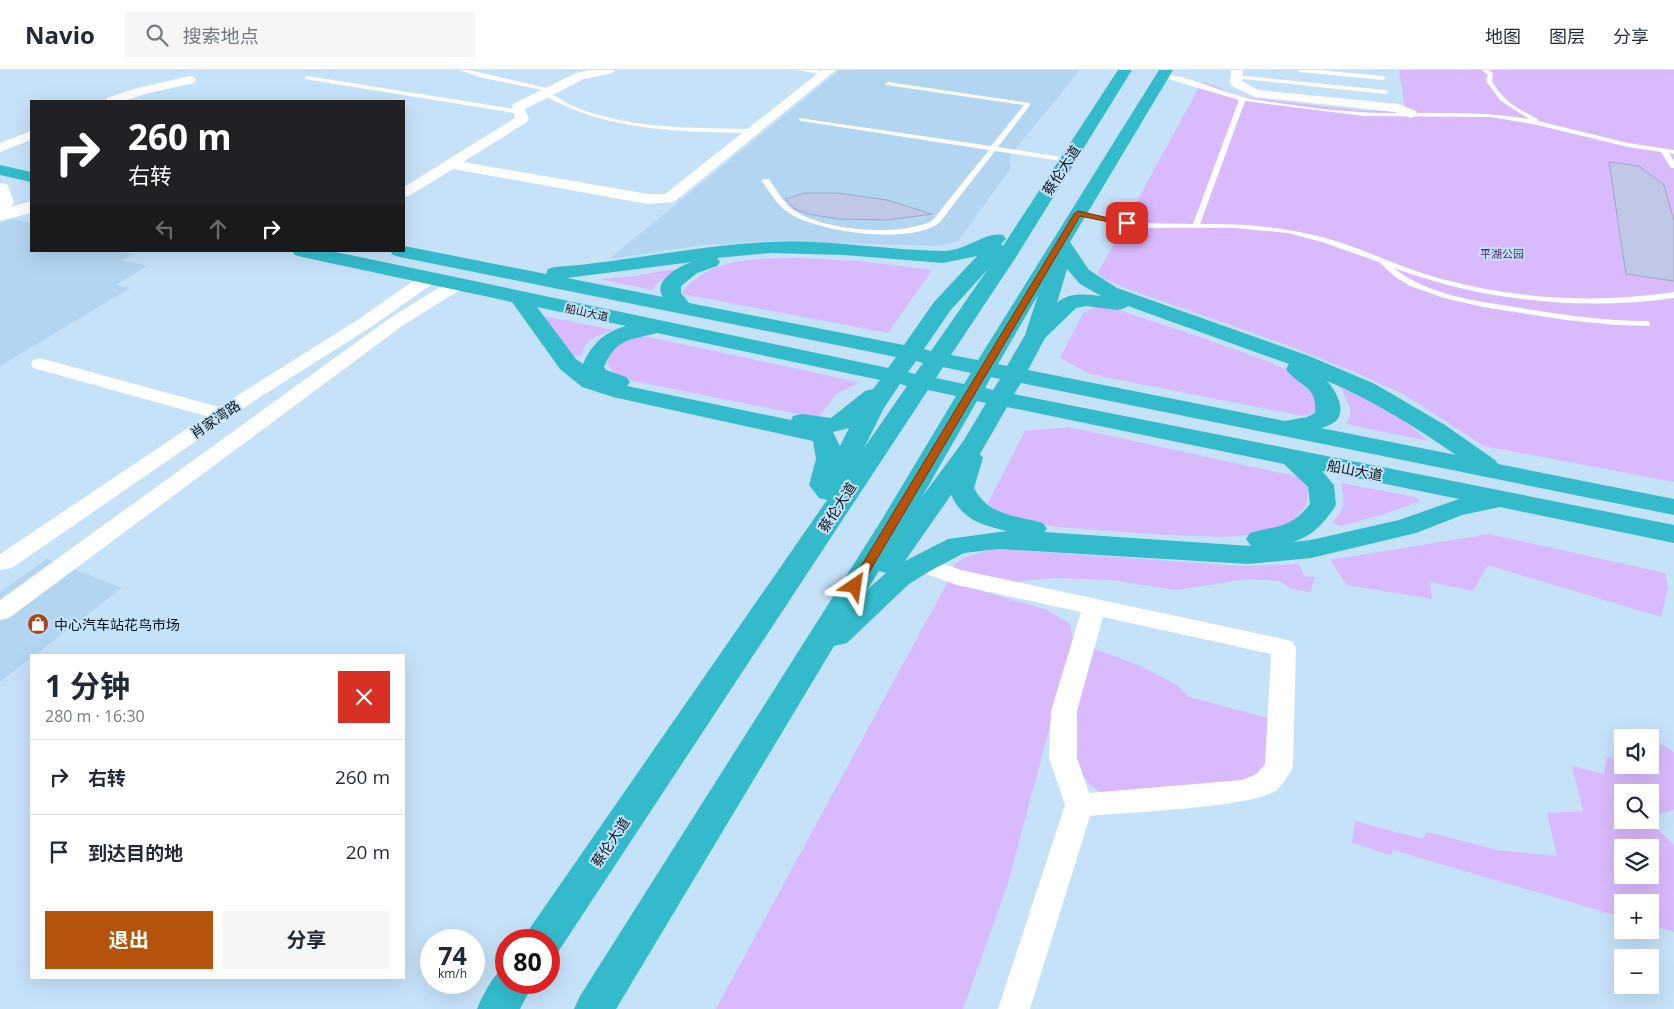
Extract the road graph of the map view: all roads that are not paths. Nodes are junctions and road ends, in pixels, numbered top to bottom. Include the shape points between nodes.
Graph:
1 (462, 70) edge
2 (609, 70) edge
3 (800, 70) edge
4 (1125, 70) edge
5 (1300, 70) edge
6 (1485, 70) edge
7 (828, 72) edge
8 (1164, 73) edge
9 (1237, 74) edge
10 (307, 78) dead end
11 (1383, 78) dead end
12 (190, 80) dead end
13 (888, 84) dead end
14 (548, 92) junction
15 (1384, 92) dead end
16 (1266, 98) junction
17 (1243, 99) junction
18 (115, 100) edge
19 (521, 112) junction
20 (1412, 114) joint
21 (802, 119) dead end
22 (1550, 126) junction
23 (754, 131) junction
24 (30, 135) edge
25 (0, 148) edge
26 (994, 148) junction
27 (1664, 151) junction
28 (1674, 152) edge
29 (1068, 160) junction
30 (450, 164) junction
31 (1674, 166) edge
32 (30, 177) edge
33 (766, 181) dead end
34 (0, 188) edge
35 (405, 192) edge
36 (30, 195) edge
37 (1045, 195) junction
38 (30, 207) edge
39 (0, 215) edge
40 (1196, 225) junction
41 (1014, 228) junction
42 (1072, 228) junction
43 (307, 252) edge
44 (403, 252) edge
45 (1380, 258) junction
46 (429, 278) junction
47 (457, 284) junction
48 (520, 286) junction
49 (1673, 298) edge
50 (942, 307) junction
51 (682, 308) junction
52 (1647, 324) dead end
53 (657, 327) junction
54 (1036, 335) junction
55 (40, 364) dead end
56 (880, 378) junction
57 (222, 414) junction
58 (1282, 429) junction
59 (976, 441) junction
60 (1293, 458) junction
61 (1496, 472) junction
62 (1505, 499) junction
63 (1674, 507) edge
64 (812, 522) junction
65 (1674, 534) edge
66 (2, 563) edge
67 (920, 564) junction
68 (1094, 607) junction
69 (0, 612) edge
70 (760, 622) junction
71 (836, 636) junction
72 (744, 765) junction
73 (1079, 805) junction
74 (551, 929) edge
75 (507, 994) edge
76 (497, 1009) edge
77 (594, 1009) edge
78 (1014, 1009) edge

1 - 14 lane
2 - 14 street via 580,76
3 - 7 lane
4 - 29 highway, 蔡伦大道
5 - 11 lane
6 - 22 lane via 1491,74 1489,81 1501,100
7 - 23 street
8 - 17 lane
8 - 42 highway
9 - 15 lane
9 - 16 street via 1236,83
10 - 19 lane
12 - 18 street
13 - 26 lane via 1028,104
14 - 19 street via 518,107
14 - 23 lane via 560,104 638,124
16 - 17 lane
16 - 20 street via 1398,108
17 - 40 lane
19 - 30 street via 522,120
20 - 22 lane via 1492,116
21 - 26 lane
22 - 27 lane
23 - 30 street via 669,199 648,199
24 - 25 street
26 - 29 lane
26 - 33 lane via 935,223 916,232 839,228 806,220 790,211
27 - 28 lane
27 - 31 lane
29 - 37 highway, 蔡伦大道
30 - 35 street
32 - 34 highway
34 - 36 highway
37 - 41 highway
37 - 70 highway, 蔡伦大道
38 - 39 street
40 - 42 lane
40 - 45 lane via 1255,226 1288,231
41 - 48 highway via 975,252 960,256 780,247 575,272
41 - 50 highway
42 - 54 highway
42 - 61 highway via 1076,269 1088,281 1368,389 1436,430
42 - 72 highway via 1020,308 895,521
43 - 46 highway, 船山大道
44 - 48 highway, 船山大道
45 - 49 lane via 1429,278 1502,294 1602,303
45 - 52 lane via 1393,272 1423,289 1481,304 1552,316
46 - 47 highway, 船山大道
46 - 57 street, 肖家湾路
47 - 48 highway, 船山大道
47 - 69 street via 396,322
48 - 51 highway, 船山大道
48 - 53 highway, 船山大道
48 - 64 highway via 568,364 590,382 613,390 822,434 828,443 830,456
50 - 51 highway via 954,273 949,267 900,259 806,253 736,256 690,269 671,284 670,294
50 - 56 highway
51 - 58 highway, 船山大道
53 - 56 highway, 船山大道
53 - 56 highway via 626,331 607,341 598,352 593,367 596,374 608,380 827,426 839,424
54 - 58 highway via 1070,302 1107,301 1286,363 1325,391 1329,404 1327,416
54 - 59 highway
55 - 57 street
56 - 60 highway, 船山大道
56 - 64 highway via 872,408
57 - 66 street, 肖家湾路
58 - 61 highway, 船山大道
59 - 60 highway via 961,488 969,505 991,520 1039,531 1218,543 1274,538 1296,532 1314,518 1323,506 1321,485
59 - 71 highway
60 - 62 highway, 船山大道
61 - 63 highway, 船山大道
62 - 65 highway, 船山大道
62 - 67 highway via 1456,508 1406,527 1310,549 1248,555 999,540 958,545
64 - 70 highway
67 - 68 street via 957,577
67 - 71 highway via 899,577
68 - 73 street via 1064,711 1063,758
68 - 73 street via 1284,648 1279,767 1267,782 1244,790
70 - 74 highway, 蔡伦大道
71 - 72 highway
72 - 77 highway
73 - 78 street
75 - 76 highway

